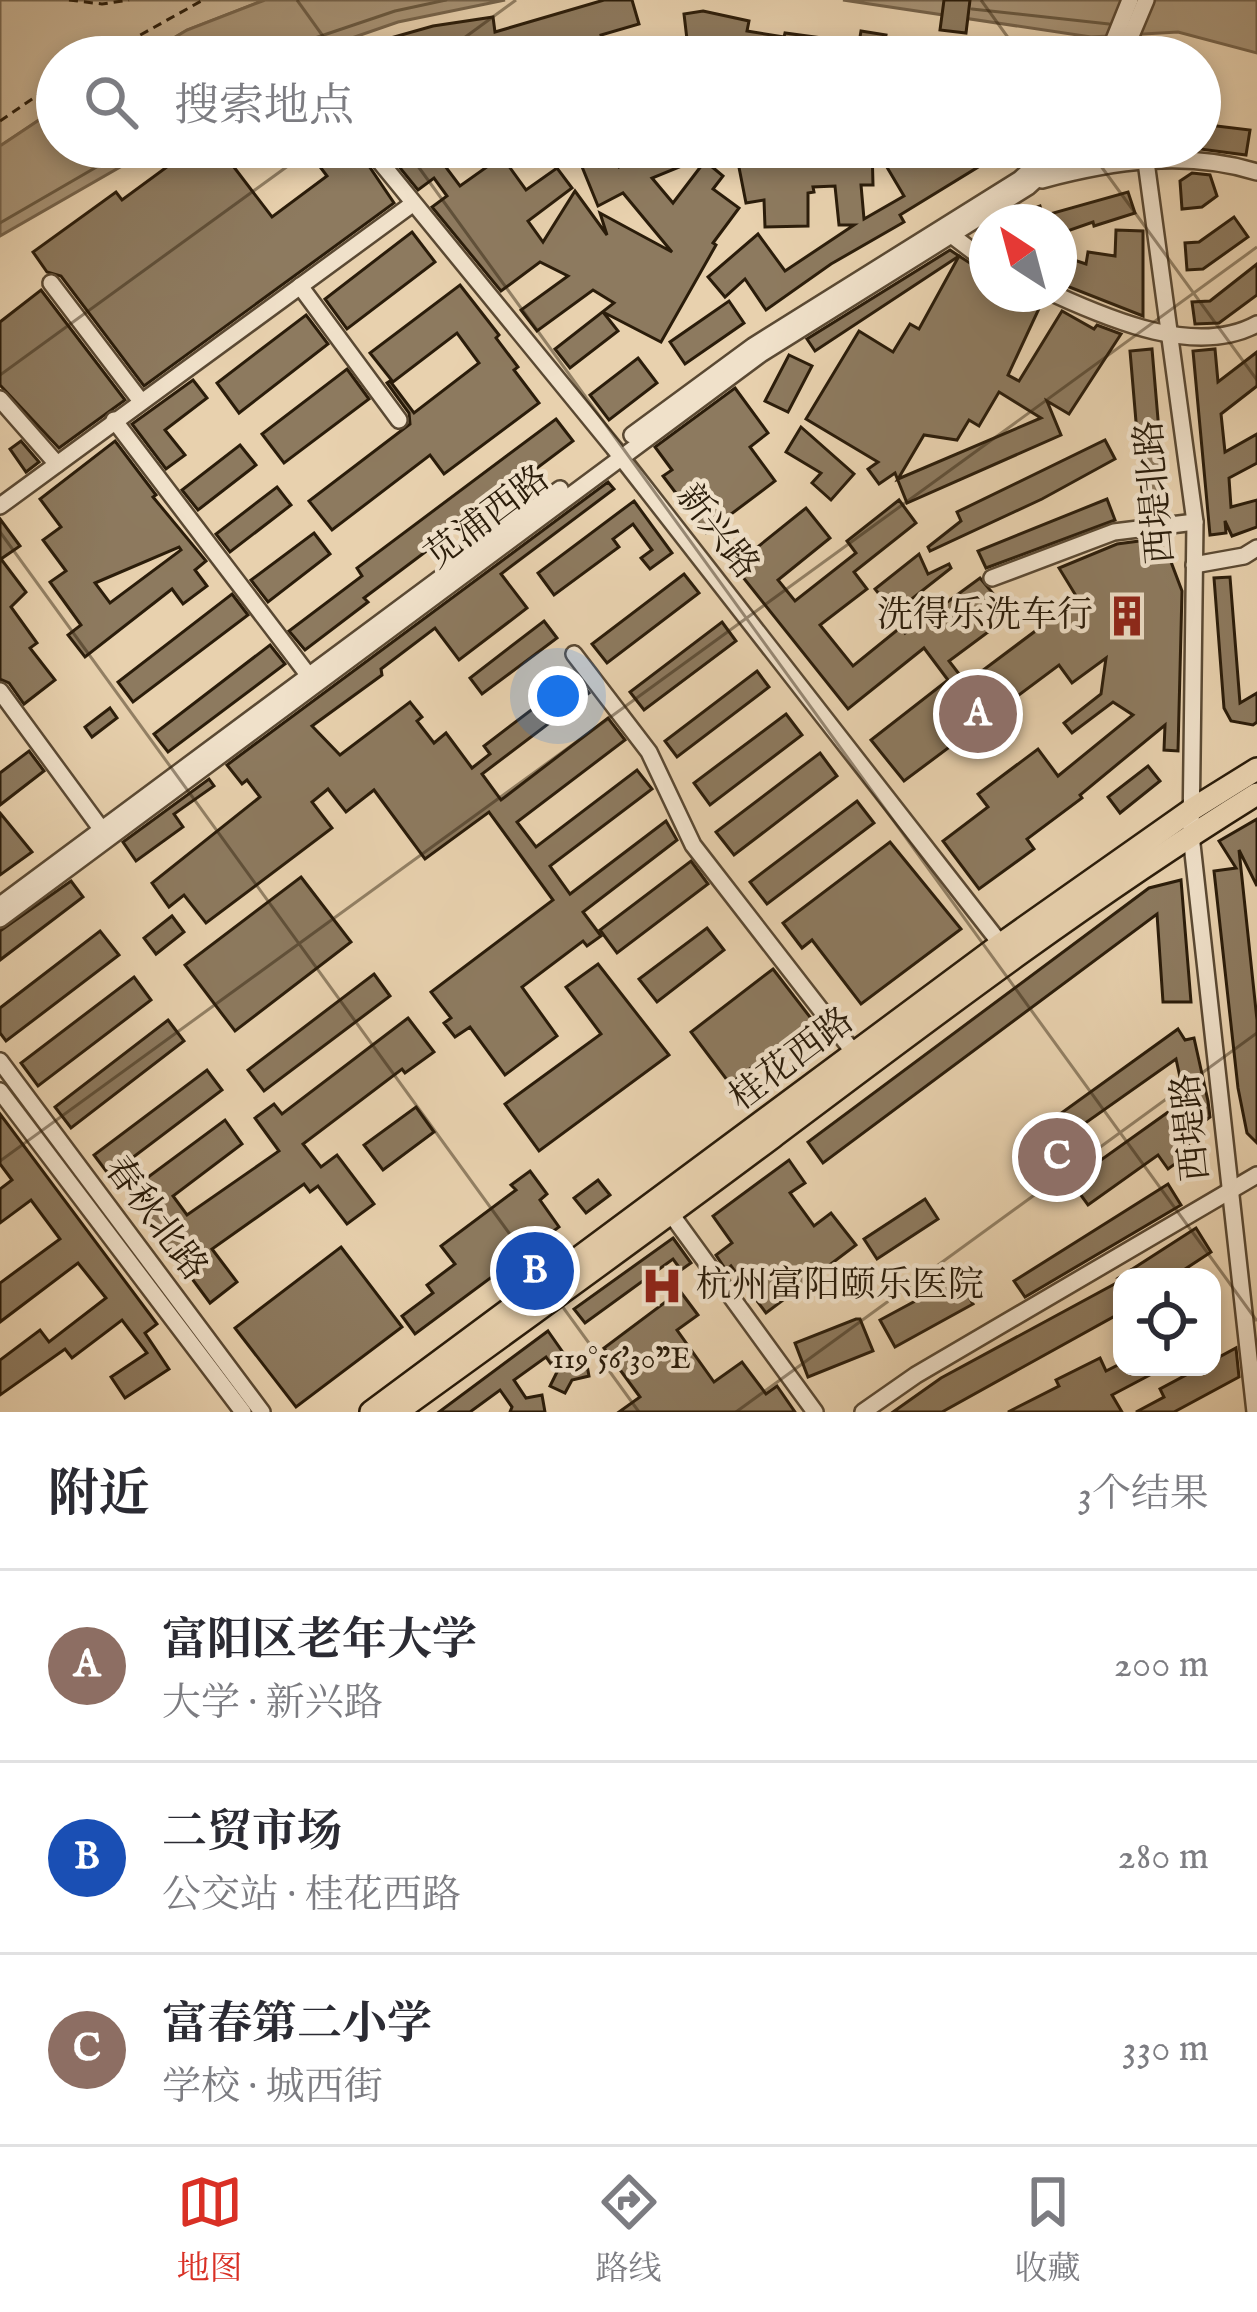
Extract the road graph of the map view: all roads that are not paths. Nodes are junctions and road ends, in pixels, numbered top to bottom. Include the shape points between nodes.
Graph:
1 (1130, 0) edge
2 (1146, 0) edge
3 (1120, 36) edge
4 (1126, 36) edge
5 (1221, 164) edge
6 (384, 168) edge
7 (1039, 168) edge
8 (1046, 168) edge
9 (1086, 168) edge
10 (1148, 168) edge
11 (1257, 172) edge
12 (1027, 183) junction
13 (412, 205) junction
14 (950, 235) junction
15 (969, 249) edge
16 (52, 283) dead end
17 (300, 286) junction
18 (1077, 303) edge
19 (1257, 323) edge
20 (1171, 338) junction
21 (0, 399) edge
22 (140, 400) junction
23 (399, 419) dead end
24 (114, 420) junction
25 (618, 452) junction
26 (57, 464) junction
27 (0, 506) edge
28 (1195, 521) junction
29 (1257, 548) edge
30 (1194, 565) junction
31 (992, 578) dead end
32 (574, 654) dead end
33 (309, 676) junction
34 (0, 691) edge
35 (1257, 769) edge
36 (1257, 794) edge
37 (1191, 811) junction
38 (102, 830) junction
39 (1190, 835) junction
40 (0, 905) edge
41 (0, 919) edge
42 (1006, 951) junction
43 (855, 1054) junction
44 (0, 1061) edge
45 (0, 1091) edge
46 (1257, 1175) edge
47 (1229, 1191) junction
48 (671, 1214) junction
49 (243, 1412) edge
50 (262, 1412) edge
51 (371, 1412) edge
52 (397, 1412) edge
53 (815, 1412) edge
54 (863, 1412) edge
55 (1255, 1412) edge

1 - 3 street
2 - 4 street
5 - 11 street
6 - 13 street, 新兴路
7 - 12 street
8 - 12 street
9 - 12 street
10 - 20 street, 西堤北路
12 - 14 street, 苋浦西路
12 - 25 street, 苋浦西路 via 753,346
13 - 17 street
13 - 25 street, 新兴路
14 - 15 street
14 - 25 street, 苋浦西路
16 - 22 street
17 - 22 street
17 - 23 street
18 - 20 street
19 - 20 street
20 - 28 street, 西堤北路
21 - 26 street
22 - 24 street
24 - 26 street
24 - 33 street
25 - 33 street, 苋浦西路
25 - 41 street, 苋浦西路
25 - 42 street, 新兴路
26 - 27 street
28 - 30 street, 西堤北路
28 - 31 street via 1114,532
29 - 30 street
30 - 37 street, 西堤北路
32 - 43 street via 650,752 693,845
33 - 38 street, 苋浦西路
34 - 38 street
35 - 37 main road, 桂花西路
36 - 39 main road, 桂花西路
37 - 39 street, 西堤北路
37 - 42 main road, 桂花西路
38 - 40 street, 苋浦西路
39 - 42 main road, 桂花西路
39 - 47 street, 西堤路
42 - 43 main road, 桂花西路
42 - 48 main road, 桂花西路
43 - 51 main road, 桂花西路
44 - 50 street, 春秋北路
45 - 49 street
46 - 47 street
47 - 54 street
47 - 55 street, 西堤路
48 - 52 main road, 桂花西路
48 - 53 street

